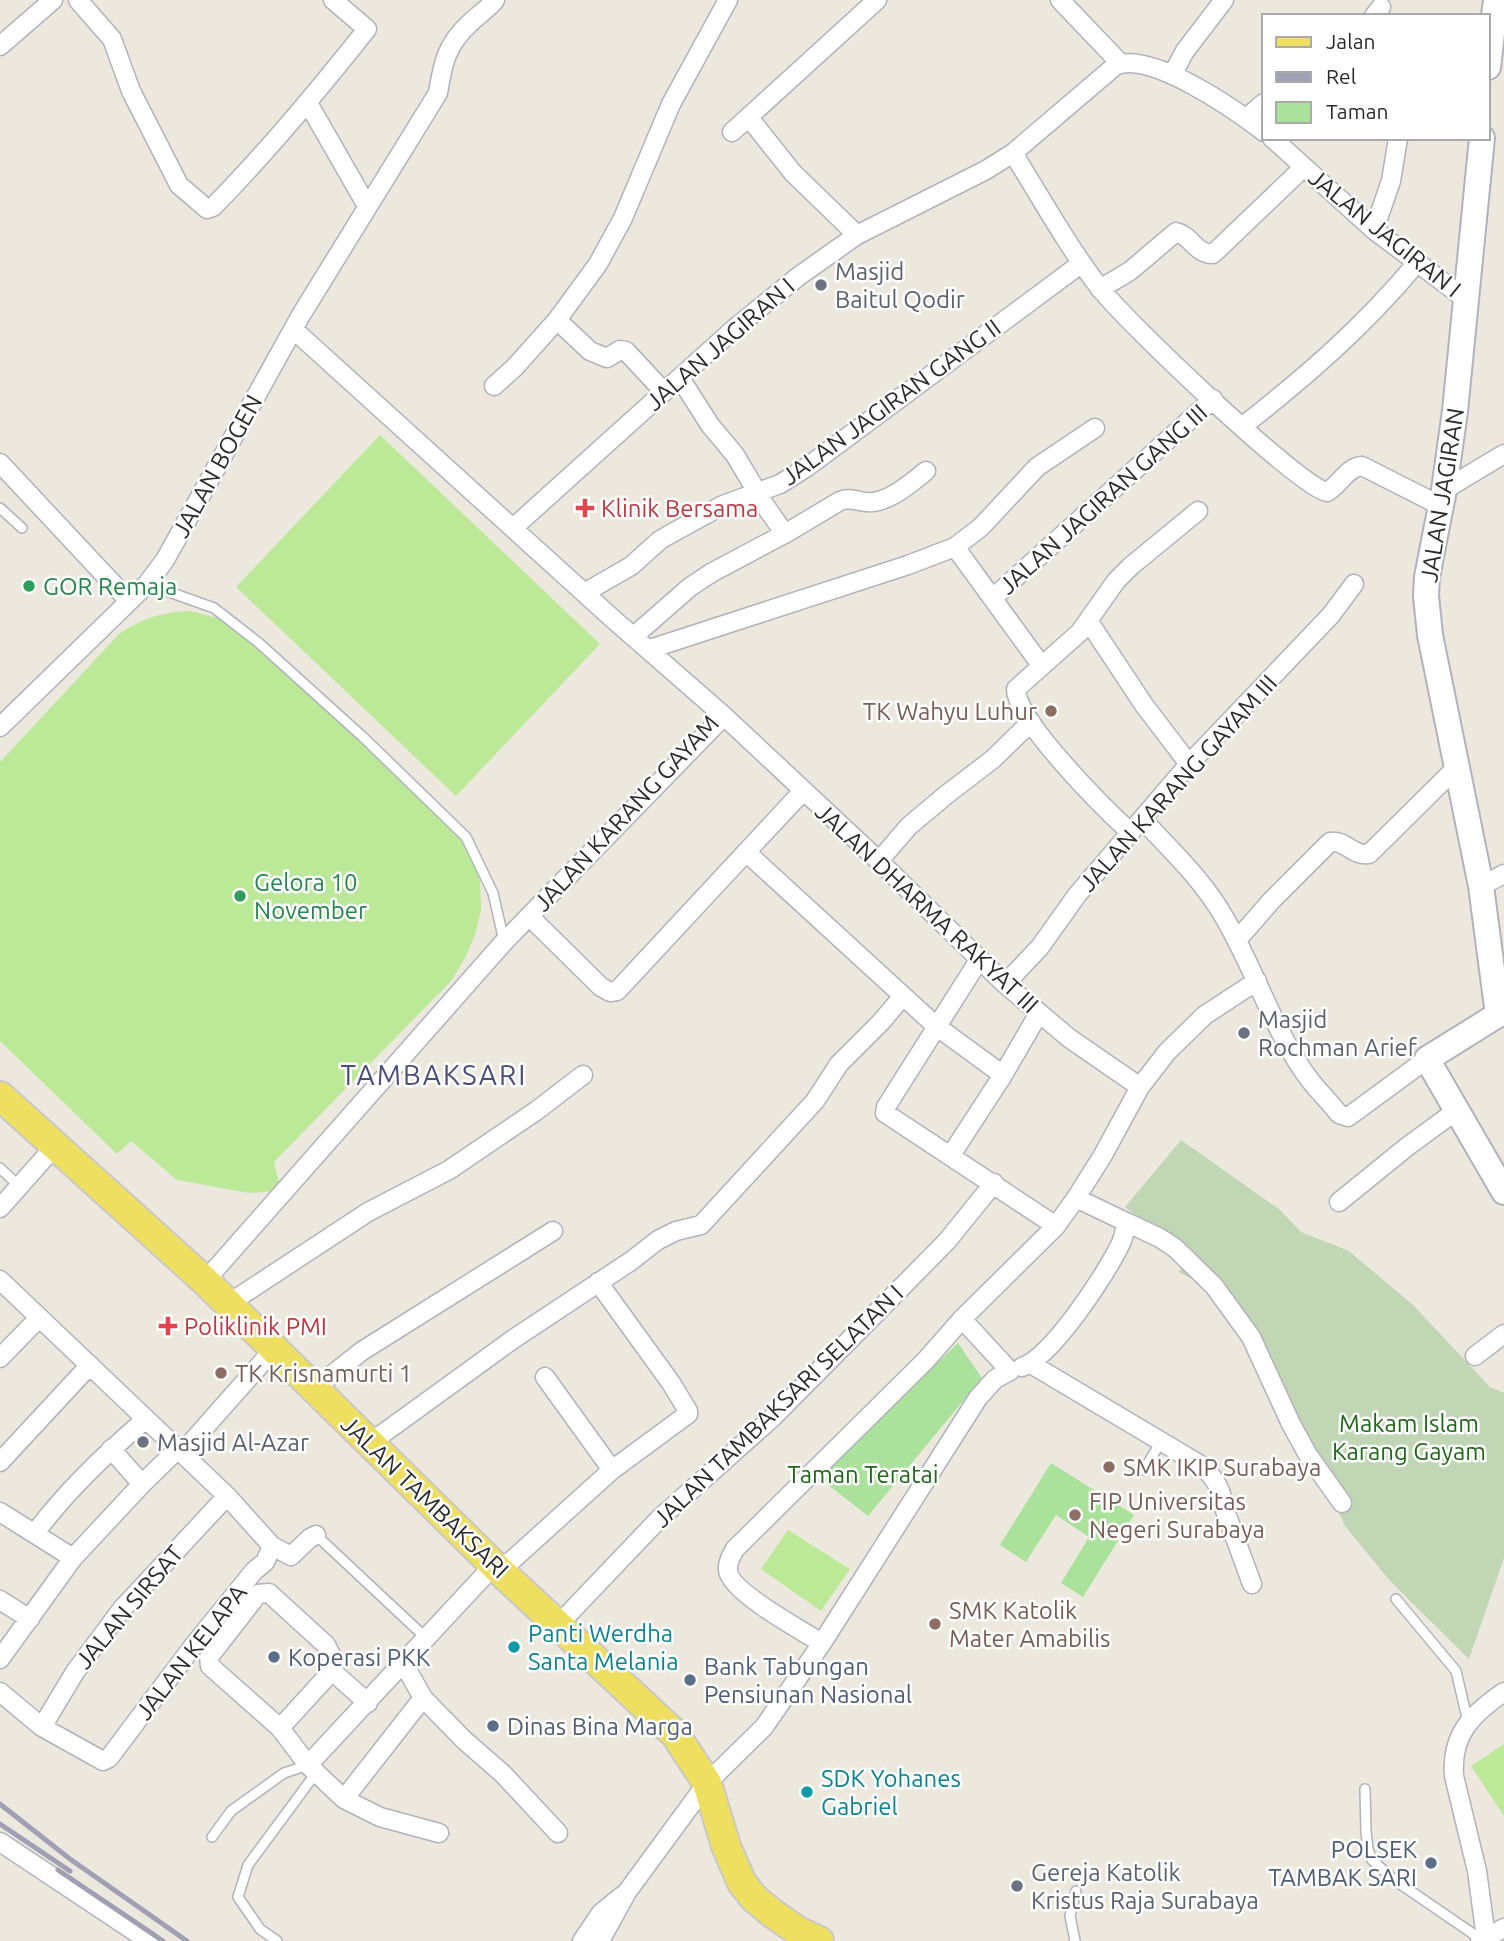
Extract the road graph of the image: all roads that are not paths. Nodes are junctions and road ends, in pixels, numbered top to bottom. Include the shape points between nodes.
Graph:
1 (53, 0) edge
2 (78, 0) edge
3 (332, 0) edge
4 (495, 0) edge
5 (728, 0) edge
6 (877, 0) edge
7 (1060, 0) edge
8 (1224, 0) edge
9 (1496, 0) edge
10 (0, 46) edge
11 (1490, 50) edge
12 (1121, 64) junction
13 (1172, 75) junction
14 (308, 103) junction
15 (1262, 105) edge
16 (750, 118) junction
17 (1246, 118) junction
18 (1262, 130) edge
19 (732, 132) dead end
20 (1274, 140) edge
21 (1398, 140) edge
22 (1482, 140) edge
23 (1013, 153) junction
24 (1304, 167) junction
25 (367, 206) junction
26 (1374, 230) junction
27 (857, 235) junction
28 (1082, 263) junction
29 (1416, 264) junction
30 (1100, 289) junction
31 (1467, 300) junction
32 (557, 320) junction
33 (293, 329) junction
34 (680, 378) junction
35 (494, 386) dead end
36 (664, 392) junction
37 (1213, 399) junction
38 (1243, 426) junction
39 (1095, 428) dead end
40 (1504, 454) edge
41 (0, 463) edge
42 (926, 471) dead end
43 (756, 491) junction
44 (1443, 498) junction
45 (0, 508) edge
46 (1198, 511) dead end
47 (22, 528) dead end
48 (513, 528) junction
49 (785, 534) junction
50 (955, 547) junction
51 (147, 584) junction
52 (1353, 584) dead end
53 (584, 593) junction
54 (993, 598) junction
55 (129, 601) junction
56 (1088, 622) junction
57 (634, 636) junction
58 (649, 649) junction
59 (1041, 665) junction
60 (724, 716) junction
61 (2, 721) edge
62 (1031, 722) junction
63 (1189, 764) junction
64 (1458, 766) junction
65 (803, 792) junction
66 (1136, 825) junction
67 (746, 852) junction
68 (879, 861) junction
69 (1504, 874) edge
70 (1482, 886) junction
71 (529, 916) junction
72 (1237, 940) junction
73 (504, 942) junction
74 (979, 960) junction
75 (1257, 981) junction
76 (1005, 984) junction
77 (903, 996) junction
78 (1039, 1013) junction
79 (1501, 1013) edge
80 (936, 1026) junction
81 (1427, 1059) junction
82 (583, 1075) dead end
83 (1003, 1075) junction
84 (1140, 1087) junction
85 (0, 1096) edge
86 (1456, 1111) junction
87 (55, 1146) junction
88 (951, 1155) junction
89 (0, 1168) edge
90 (994, 1183) junction
91 (19, 1186) junction
92 (1504, 1192) edge
93 (1076, 1198) junction
94 (1339, 1202) dead end
95 (0, 1208) edge
96 (1126, 1222) junction
97 (1056, 1226) junction
98 (554, 1231) dead end
99 (0, 1280) edge
100 (205, 1281) junction
101 (598, 1282) junction
102 (228, 1304) junction
103 (38, 1319) junction
104 (962, 1319) junction
105 (1504, 1334) edge
106 (274, 1349) junction
107 (1475, 1356) dead end
108 (0, 1358) edge
109 (1031, 1364) junction
110 (90, 1365) junction
111 (1010, 1371) junction
112 (545, 1377) dead end
113 (314, 1389) junction
114 (146, 1419) junction
115 (1161, 1440) junction
116 (370, 1443) junction
117 (111, 1449) junction
118 (180, 1451) junction
119 (0, 1462) edge
120 (612, 1470) junction
121 (1144, 1470) dead end
122 (142, 1484) junction
123 (227, 1496) junction
124 (1342, 1503) dead end
125 (0, 1512) edge
126 (35, 1533) junction
127 (316, 1535) joint
128 (272, 1546) junction
129 (74, 1558) junction
130 (497, 1568) junction
131 (1252, 1584) dead end
132 (1396, 1599) dead end
133 (0, 1600) edge
134 (30, 1619) junction
135 (557, 1626) junction
136 (426, 1637) junction
137 (822, 1643) junction
138 (0, 1659) edge
139 (404, 1664) junction
140 (332, 1671) junction
141 (0, 1692) edge
142 (1504, 1692) edge
143 (423, 1698) junction
144 (368, 1703) junction
145 (1468, 1722) junction
146 (42, 1727) junction
147 (280, 1728) junction
148 (312, 1769) junction
149 (707, 1783) junction
150 (1365, 1789) dead end
151 (344, 1799) junction
152 (439, 1833) dead end
153 (558, 1833) dead end
154 (212, 1837) dead end
155 (0, 1842) edge
156 (1076, 1891) dead end
157 (627, 1892) junction
158 (1504, 1928) edge
159 (809, 1938) edge
160 (1483, 1940) edge
161 (149, 1941) edge
162 (277, 1941) edge
163 (582, 1941) edge
164 (600, 1941) edge
165 (1075, 1941) edge

1 - 10 street
2 - 14 street via 112,39 131,91 179,185 207,209
3 - 14 street via 368,29
4 - 25 street, JALAN BOGEN via 450,47 438,93
5 - 32 street via 667,112 614,237
6 - 16 street
7 - 12 street
8 - 13 street
9 - 11 street
12 - 13 street
12 - 23 street, JALAN JAGIRAN I
13 - 17 street
14 - 25 street
15 - 17 street
16 - 19 street
16 - 27 street via 793,173
17 - 18 street
20 - 24 street, JALAN JAGIRAN I
21 - 26 street via 1391,181
22 - 31 street, JALAN JAGIRAN
23 - 27 street, JALAN JAGIRAN I
23 - 28 street
24 - 26 street, JALAN JAGIRAN I
24 - 30 street via 1213,254 1204,253 1176,232 1142,263
25 - 33 street, JALAN BOGEN
26 - 29 street, JALAN JAGIRAN I
27 - 34 street, JALAN JAGIRAN I via 799,276
28 - 30 street
28 - 43 street, JALAN JAGIRAN GANG II via 807,467 780,484
29 - 31 street, JALAN JAGIRAN I
29 - 38 street via 1347,340
30 - 37 street
31 - 44 street, JALAN JAGIRAN
32 - 35 street
32 - 36 street via 600,357 626,351
33 - 48 street, JALAN KARANG GAYAM
33 - 51 street, JALAN BOGEN via 177,539
34 - 36 street, JALAN JAGIRAN I
34 - 43 street
36 - 48 street, JALAN JAGIRAN I
37 - 38 street
37 - 54 street, JALAN JAGIRAN GANG III
38 - 44 street via 1325,492 1362,466
39 - 50 street via 1037,467 981,527
40 - 44 street
41 - 55 street
42 - 49 street via 882,500 846,499
43 - 49 street
43 - 53 street, JALAN JAGIRAN GANG II via 667,536 631,566
44 - 64 street, JALAN JAGIRAN via 1427,577 1427,605
45 - 47 lane
46 - 56 street via 1116,581
48 - 53 street, JALAN KARANG GAYAM
49 - 57 street via 690,587
50 - 54 street
50 - 58 street
51 - 55 street, JALAN BOGEN
51 - 73 lane via 214,608 259,643 466,837 493,892
52 - 63 street, JALAN KARANG GAYAM III via 1331,615
53 - 57 street, JALAN KARANG GAYAM
54 - 59 street
55 - 61 street, JALAN BOGEN
56 - 59 street
56 - 63 street
57 - 58 street, JALAN KARANG GAYAM
58 - 60 street, JALAN KARANG GAYAM
59 - 62 street via 1015,690
60 - 65 street, JALAN DHARMA RAKYAT III
60 - 71 street, JALAN KARANG GAYAM
62 - 66 street via 1088,793
62 - 68 street via 993,759 909,826
63 - 66 street, JALAN KARANG GAYAM III
64 - 70 street, JALAN JAGIRAN
64 - 72 street via 1368,854 1339,841 1329,842
65 - 67 street
65 - 68 street, JALAN DHARMA RAKYAT III
66 - 72 street via 1198,881
66 - 76 street, JALAN KARANG GAYAM III
67 - 71 street via 613,992 601,987
67 - 77 street
68 - 74 street, JALAN DHARMA RAKYAT III
69 - 70 street
70 - 79 street, JALAN JAGIRAN
71 - 73 street, JALAN KARANG GAYAM
72 - 75 street
73 - 100 street, JALAN KARANG GAYAM
74 - 76 street, JALAN DHARMA RAKYAT III
74 - 80 street
75 - 81 street via 1302,1070 1345,1118
75 - 84 street via 1205,1015
76 - 78 street, JALAN DHARMA RAKYAT III
77 - 80 street
77 - 101 street via 701,1226 667,1234
78 - 83 street
78 - 84 street, JALAN DHARMA RAKYAT III
79 - 81 street
80 - 83 street
80 - 88 street via 885,1110
81 - 86 street
82 - 102 street via 456,1166 359,1217
83 - 88 street
84 - 93 street
85 - 87 main road, JALAN TAMBAKSARI
86 - 92 street
86 - 94 street
87 - 91 street
87 - 100 main road, JALAN TAMBAKSARI
88 - 90 street
89 - 91 lane
90 - 97 street
90 - 135 street, JALAN TAMBAKSARI SELATAN I via 947,1241 886,1304 773,1417 660,1518
91 - 95 street
93 - 96 street
93 - 97 street
96 - 109 street via 1104,1274 1056,1339
96 - 124 street via 1175,1248 1214,1286 1251,1336 1291,1424
97 - 104 street
98 - 113 street via 362,1351
99 - 103 street
100 - 102 main road, JALAN TAMBAKSARI
101 - 116 street
101 - 120 street via 688,1411
102 - 106 main road, JALAN TAMBAKSARI
103 - 108 street
103 - 110 street
104 - 111 street
104 - 137 street via 735,1549 729,1562 727,1571 738,1589
105 - 107 street
106 - 113 main road, JALAN TAMBAKSARI
106 - 118 street
109 - 111 street
109 - 115 street
110 - 114 street
110 - 119 street
111 - 137 street via 995,1379 978,1398
112 - 120 street
113 - 116 main road, JALAN TAMBAKSARI
114 - 117 street
114 - 118 street
115 - 121 lane
115 - 131 street via 1216,1481
116 - 130 main road, JALAN TAMBAKSARI
117 - 122 street
117 - 126 street
118 - 122 street
118 - 123 street
120 - 130 street
122 - 129 street
123 - 128 street
123 - 146 street, JALAN SIRSAT via 122,1609 75,1672
125 - 126 street
126 - 129 street
127 - 128 street via 291,1556
127 - 136 lane
128 - 146 street, JALAN KELAPA via 265,1562 194,1645 109,1758 99,1760
129 - 134 street
130 - 135 main road, JALAN TAMBAKSARI
130 - 136 street
132 - 145 lane via 1456,1671
133 - 134 street
134 - 138 street
135 - 149 main road, JALAN TAMBAKSARI via 675,1734
136 - 139 street
137 - 149 street via 764,1727
139 - 143 street
139 - 144 street
140 - 144 street
140 - 147 street
140 - 147 street via 326,1645 269,1593 258,1594 209,1657 210,1666
141 - 146 street
142 - 145 street
143 - 151 street
143 - 153 street via 503,1773
144 - 148 street
145 - 160 street via 1457,1743 1454,1769 1477,1871
147 - 148 street
148 - 151 street
148 - 154 lane via 284,1773 232,1811
148 - 162 lane via 248,1866 238,1897 260,1928
149 - 157 street
149 - 159 main road, JALAN TAMBAKSARI via 742,1883 754,1898
150 - 160 lane via 1366,1832 1373,1860 1393,1880
151 - 152 street via 380,1817
155 - 161 street
156 - 165 lane via 1070,1916
157 - 163 street via 601,1913
157 - 164 street
158 - 160 street

